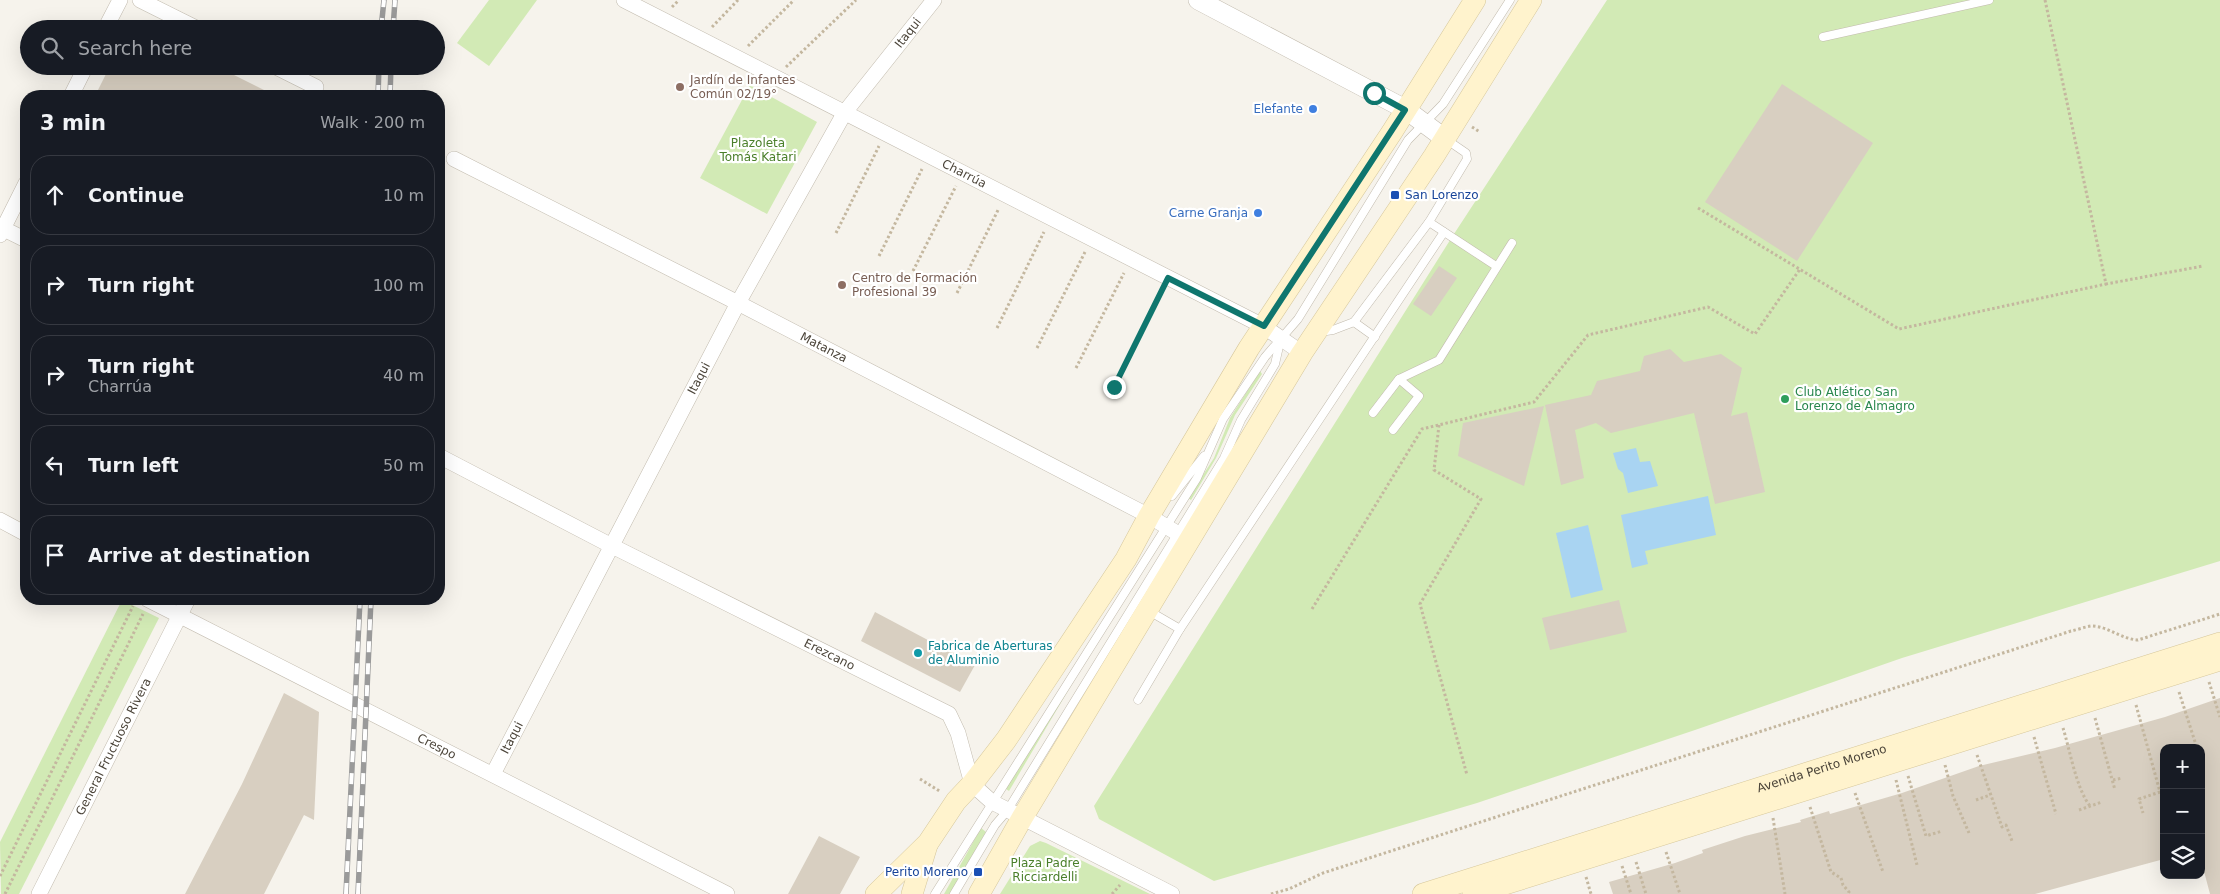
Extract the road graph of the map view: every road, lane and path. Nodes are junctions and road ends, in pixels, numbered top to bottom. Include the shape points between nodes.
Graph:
1 (120, 0) edge
2 (140, 0) edge
3 (624, 0) edge
4 (738, 0) edge
5 (794, 0) edge
6 (856, 0) edge
7 (934, 0) edge
8 (1198, 0) edge
9 (1475, 0) edge
10 (1510, 0) edge
11 (1531, 0) edge
12 (1989, 0) edge
13 (2045, 0) edge
14 (110, 20) edge
15 (180, 20) edge
16 (1823, 37) dead end
17 (701, 38) junction
18 (736, 57) junction
19 (82, 75) edge
20 (292, 75) edge
21 (776, 76) junction
22 (316, 87) dead end
23 (74, 90) edge
24 (1405, 110) junction
25 (845, 112) junction
26 (1425, 124) junction
27 (886, 132) junction
28 (1444, 138) junction
29 (929, 155) junction
30 (454, 159) dead end
31 (963, 172) junction
32 (20, 194) edge
33 (1006, 194) junction
34 (1698, 208) dead end
35 (1051, 217) junction
36 (1429, 222) junction
37 (1, 230) edge
38 (1444, 232) junction
39 (836, 234) dead end
40 (20, 238) edge
41 (1092, 238) junction
42 (1512, 243) dead end
43 (879, 256) dead end
44 (1131, 258) junction
45 (1496, 266) junction
46 (2203, 266) dead end
47 (1800, 269) junction
48 (913, 271) dead end
49 (1168, 278) junction
50 (2106, 284) junction
51 (957, 293) dead end
52 (738, 303) junction
53 (1354, 322) junction
54 (1264, 326) junction
55 (997, 328) dead end
56 (1316, 333) junction
57 (1375, 337) junction
58 (1281, 338) junction
59 (1038, 348) dead end
60 (1302, 353) junction
61 (1076, 368) dead end
62 (1399, 379) junction
63 (1114, 387) dead end
64 (1373, 413) dead end
65 (1439, 425) junction
66 (1393, 430) dead end
67 (1208, 451) junction
68 (445, 459) edge
69 (0, 520) edge
70 (1170, 529) junction
71 (20, 531) edge
72 (610, 545) junction
73 (141, 605) edge
74 (141, 605) edge
75 (157, 605) edge
76 (185, 605) edge
77 (1312, 608) dead end
78 (1148, 610) junction
79 (2220, 614) edge
80 (180, 616) junction
81 (1180, 629) junction
82 (2220, 643) edge
83 (2212, 662) edge
84 (2173, 674) junction
85 (2132, 688) junction
86 (1138, 700) dead end
87 (2090, 700) junction
88 (2058, 710) junction
89 (2220, 717) edge
90 (2029, 720) junction
91 (1972, 737) junction
92 (2196, 744) edge
93 (1940, 747) junction
94 (1898, 760) junction
95 (492, 774) junction
96 (1467, 775) dead end
97 (1849, 776) junction
98 (2122, 778) dead end
99 (2113, 780) junction
100 (972, 784) junction
101 (1804, 789) junction
102 (2115, 790) dead end
103 (1990, 795) junction
104 (1770, 800) junction
105 (1976, 800) dead end
106 (992, 802) junction
107 (2102, 802) dead end
108 (2090, 806) junction
109 (2079, 810) dead end
110 (2143, 813) dead end
111 (1014, 814) junction
112 (2056, 814) dead end
113 (1942, 830) dead end
114 (1969, 833) dead end
115 (1660, 835) junction
116 (2012, 841) dead end
117 (928, 843) junction
118 (1624, 847) junction
119 (1917, 865) dead end
120 (1883, 872) dead end
121 (0, 876) edge
122 (1850, 893) edge
123 (5, 894) edge
124 (39, 894) edge
125 (727, 894) edge
126 (876, 894) edge
127 (912, 894) edge
128 (935, 894) edge
129 (954, 894) edge
130 (979, 894) edge
131 (1172, 894) edge
132 (1271, 894) edge
133 (1423, 894) edge
134 (1473, 894) edge
135 (1632, 894) edge
136 (1646, 894) edge
137 (1680, 894) edge
138 (1786, 894) edge

1 - 14 street
2 - 15 street
3 - 17 street, Charrúa
4 - 17 path
5 - 18 path
6 - 21 path
7 - 25 street, Itaqui
8 - 24 street
9 - 24 main road
10 - 26 lane via 1443,104
11 - 28 main road
12 - 16 lane
13 - 50 path
17 - 18 street, Charrúa
18 - 21 street, Charrúa
19 - 23 street
20 - 22 street
21 - 25 street, Charrúa
24 - 26 street
24 - 54 main road
25 - 27 street, Charrúa
25 - 52 street, Itaqui
26 - 28 street
26 - 58 lane via 1403,147 1298,319
27 - 29 street, Charrúa
27 - 39 path
28 - 36 lane via 1466,153 1467,159
28 - 56 main road
29 - 31 street, Charrúa
29 - 43 path
30 - 52 street, Matanza
31 - 33 street, Charrúa
31 - 48 path
32 - 37 street
33 - 35 street, Charrúa
33 - 51 path
34 - 47 path
35 - 41 street, Charrúa
35 - 55 path
36 - 38 lane
36 - 53 lane
37 - 40 street
38 - 45 lane
38 - 57 lane
41 - 44 street, Charrúa
41 - 59 path
42 - 45 lane
44 - 49 street, Charrúa
44 - 61 path
45 - 62 lane via 1438,360
46 - 50 path
47 - 50 path via 1899,329
47 - 65 path via 1755,334 1708,307 1588,336 1534,402
49 - 54 street, Charrúa
49 - 63 path
52 - 70 street, Matanza
52 - 72 street, Itaqui
53 - 56 lane
53 - 57 lane
54 - 58 street, Charrúa
54 - 70 main road
56 - 60 main road
57 - 81 lane
58 - 60 street, Charrúa
58 - 67 lane via 1223,419
58 - 70 lane via 1275,364 1241,420 1224,458
60 - 70 main road
62 - 64 lane
62 - 66 lane via 1419,396
65 - 77 path via 1422,429 1416,437
65 - 96 path via 1434,470 1481,499 1420,604
67 - 70 lane
67 - 70 lane via 1171,499
68 - 72 street, Erezcano
69 - 71 street
70 - 78 main road
70 - 100 main road via 1126,559 1006,740
70 - 106 lane
70 - 111 lane
72 - 95 street, Itaqui
72 - 100 street, Erezcano via 949,714 958,732
73 - 121 path
74 - 123 path
75 - 80 street, Crespo
76 - 80 street, General Fructuoso Rivera
78 - 81 lane
78 - 111 main road
79 - 132 path via 2138,640 2128,640 2091,626 2071,631 1323,872
80 - 95 street, Crespo
80 - 124 street, General Fructuoso Rivera
81 - 86 lane
82 - 133 main road, Avenida Perito Moreno
83 - 84 main road, Avenida Perito Moreno
83 - 89 path
84 - 85 main road, Avenida Perito Moreno
84 - 92 path
85 - 87 main road, Avenida Perito Moreno
85 - 110 path via 2160,792 2139,799
87 - 88 main road, Avenida Perito Moreno
87 - 99 path
88 - 90 main road, Avenida Perito Moreno
88 - 108 path via 2080,786
90 - 91 main road, Avenida Perito Moreno
90 - 112 path
91 - 93 main road, Avenida Perito Moreno
91 - 103 path
93 - 94 main road, Avenida Perito Moreno
93 - 114 path
94 - 97 main road, Avenida Perito Moreno
94 - 113 path via 1926,836
94 - 119 path
95 - 125 street, Crespo
97 - 101 main road, Avenida Perito Moreno
97 - 120 path
98 - 99 path
99 - 102 path
100 - 106 street
100 - 117 main road via 956,801
101 - 104 main road, Avenida Perito Moreno
101 - 122 path via 1831,872 1841,878
103 - 105 path
103 - 116 path via 2002,827 2006,825
104 - 115 main road, Avenida Perito Moreno
104 - 138 path
106 - 111 street
106 - 128 lane
107 - 108 path
108 - 109 path
111 - 129 lane via 995,825
111 - 130 main road
111 - 131 street
115 - 118 main road, Avenida Perito Moreno
115 - 137 path
117 - 126 main road
117 - 127 main road
118 - 134 main road, Avenida Perito Moreno
118 - 135 path
118 - 136 path

